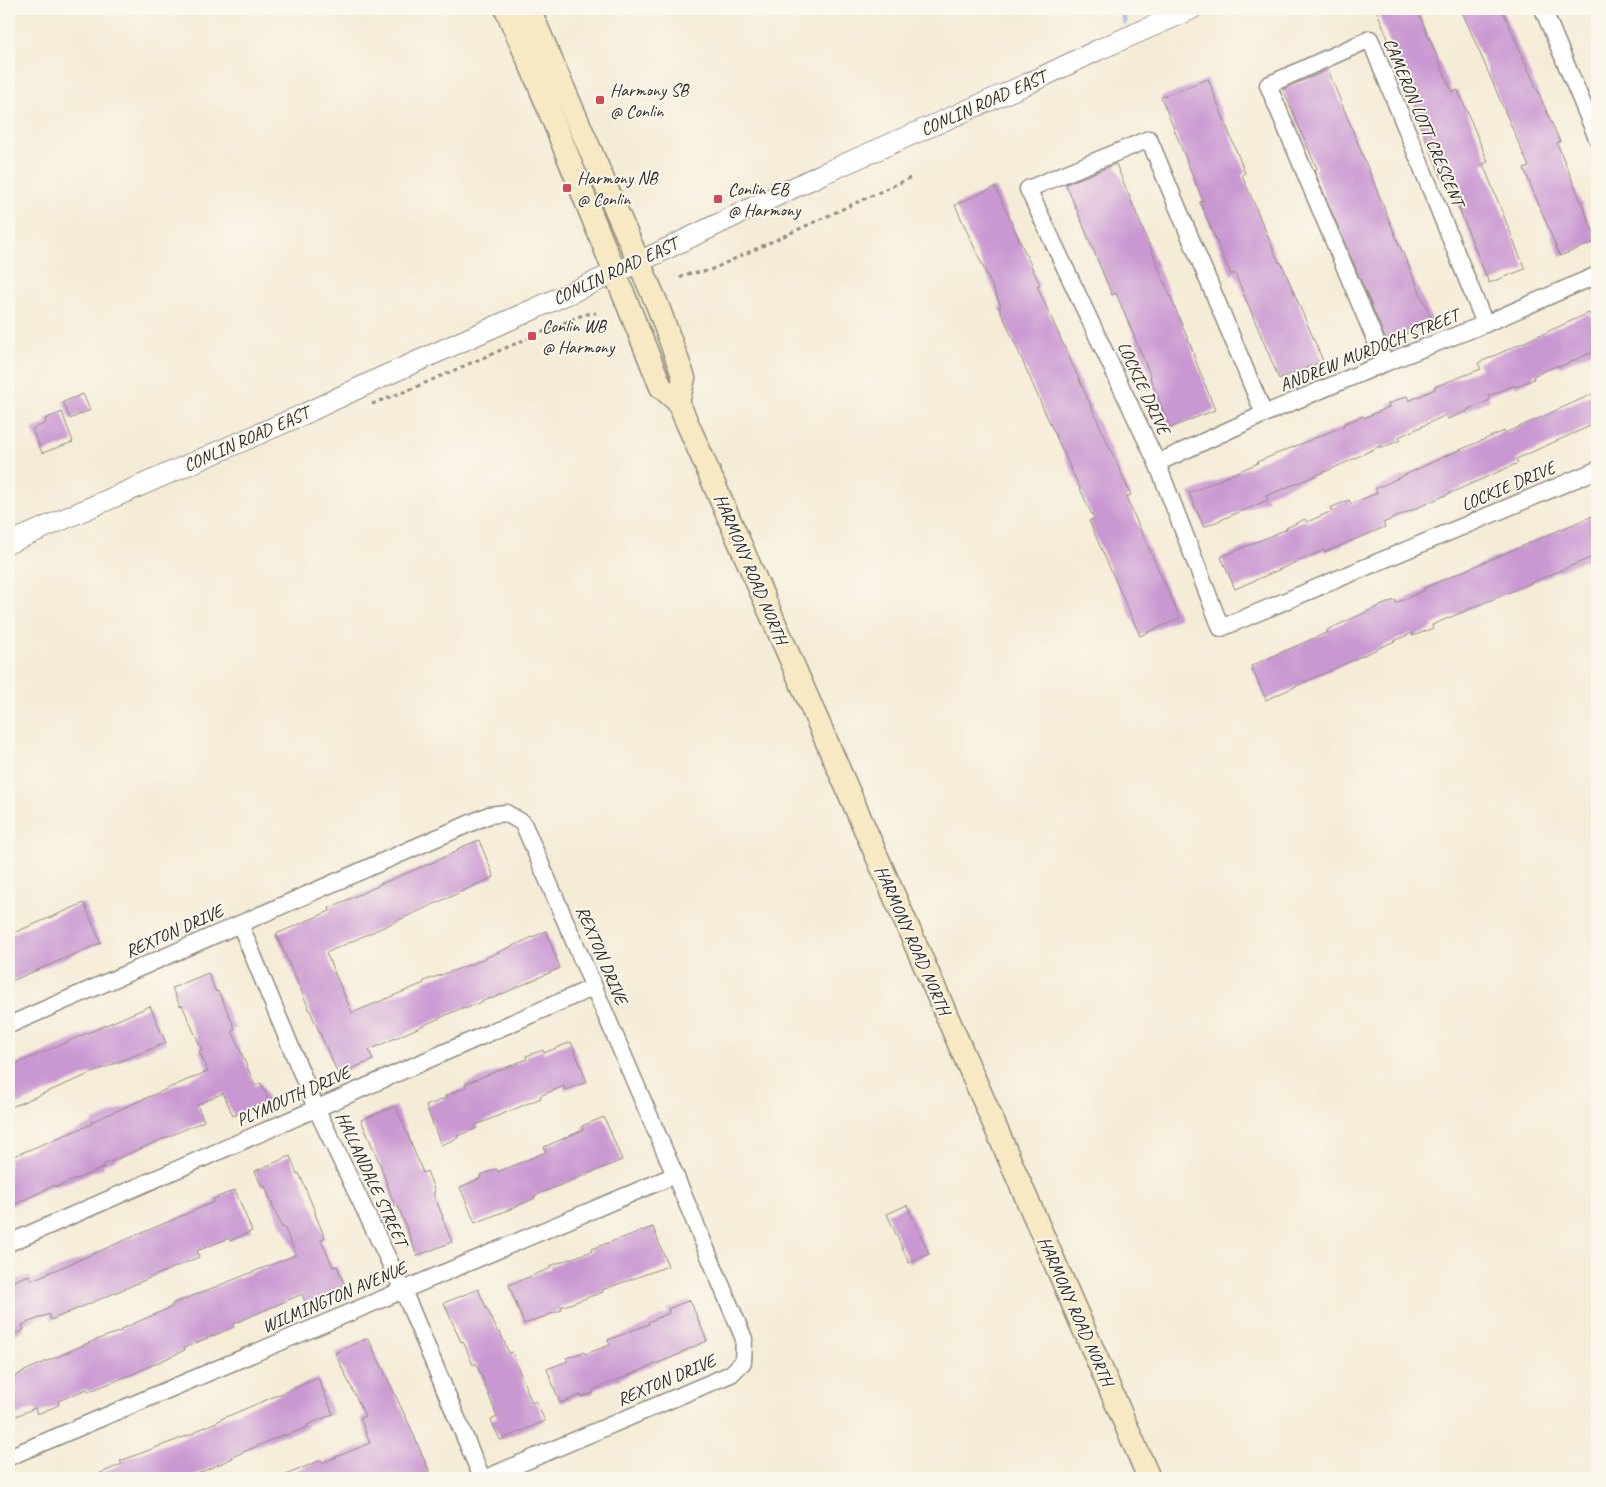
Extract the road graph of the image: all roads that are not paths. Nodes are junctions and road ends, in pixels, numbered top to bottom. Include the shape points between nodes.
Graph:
1 (506, 9) edge
2 (529, 9) edge
3 (1192, 9) edge
4 (1543, 9) edge
5 (1597, 138) edge
6 (639, 262) junction
7 (615, 272) junction
8 (1597, 275) edge
9 (1485, 324) junction
10 (1385, 363) junction
11 (678, 402) junction
12 (1264, 414) junction
13 (1157, 463) junction
14 (1597, 470) edge
15 (9, 542) edge
16 (240, 924) junction
17 (594, 987) junction
18 (9, 1026) edge
19 (316, 1108) junction
20 (675, 1175) junction
21 (9, 1243) edge
22 (403, 1290) junction
23 (9, 1457) edge
24 (482, 1478) edge
25 (486, 1478) edge
26 (1149, 1478) edge

1 - 7 main road, HARMONY ROAD NORTH
2 - 6 main road
3 - 6 street, CONLIN ROAD EAST via 822,174
4 - 5 street
6 - 7 street, CONLIN ROAD EAST
6 - 11 main road via 684,378
7 - 11 main road, HARMONY ROAD NORTH via 661,387
7 - 15 street, CONLIN ROAD EAST via 302,415
8 - 9 street, ANDREW MURDOCH STREET
9 - 10 street, ANDREW MURDOCH STREET
9 - 10 street, CAMERON LOTT CRESCENT via 1370,39 1268,85
10 - 12 street, ANDREW MURDOCH STREET
11 - 26 main road, HARMONY ROAD NORTH
12 - 13 street, ANDREW MURDOCH STREET
12 - 13 street, LOCKIE DRIVE via 1149,139 1028,189
13 - 14 street, LOCKIE DRIVE via 1221,628
16 - 17 street, REXTON DRIVE via 489,815 506,813 523,823
16 - 18 street, REXTON DRIVE
16 - 19 street, HALLANDALE STREET
17 - 19 street, PLYMOUTH DRIVE
17 - 20 street, REXTON DRIVE
19 - 21 street, PLYMOUTH DRIVE
19 - 22 street, HALLANDALE STREET
20 - 22 street, WILMINGTON AVENUE
20 - 25 street, REXTON DRIVE via 744,1339 743,1362 731,1374
22 - 23 street, WILMINGTON AVENUE
22 - 24 street, HALLANDALE STREET

